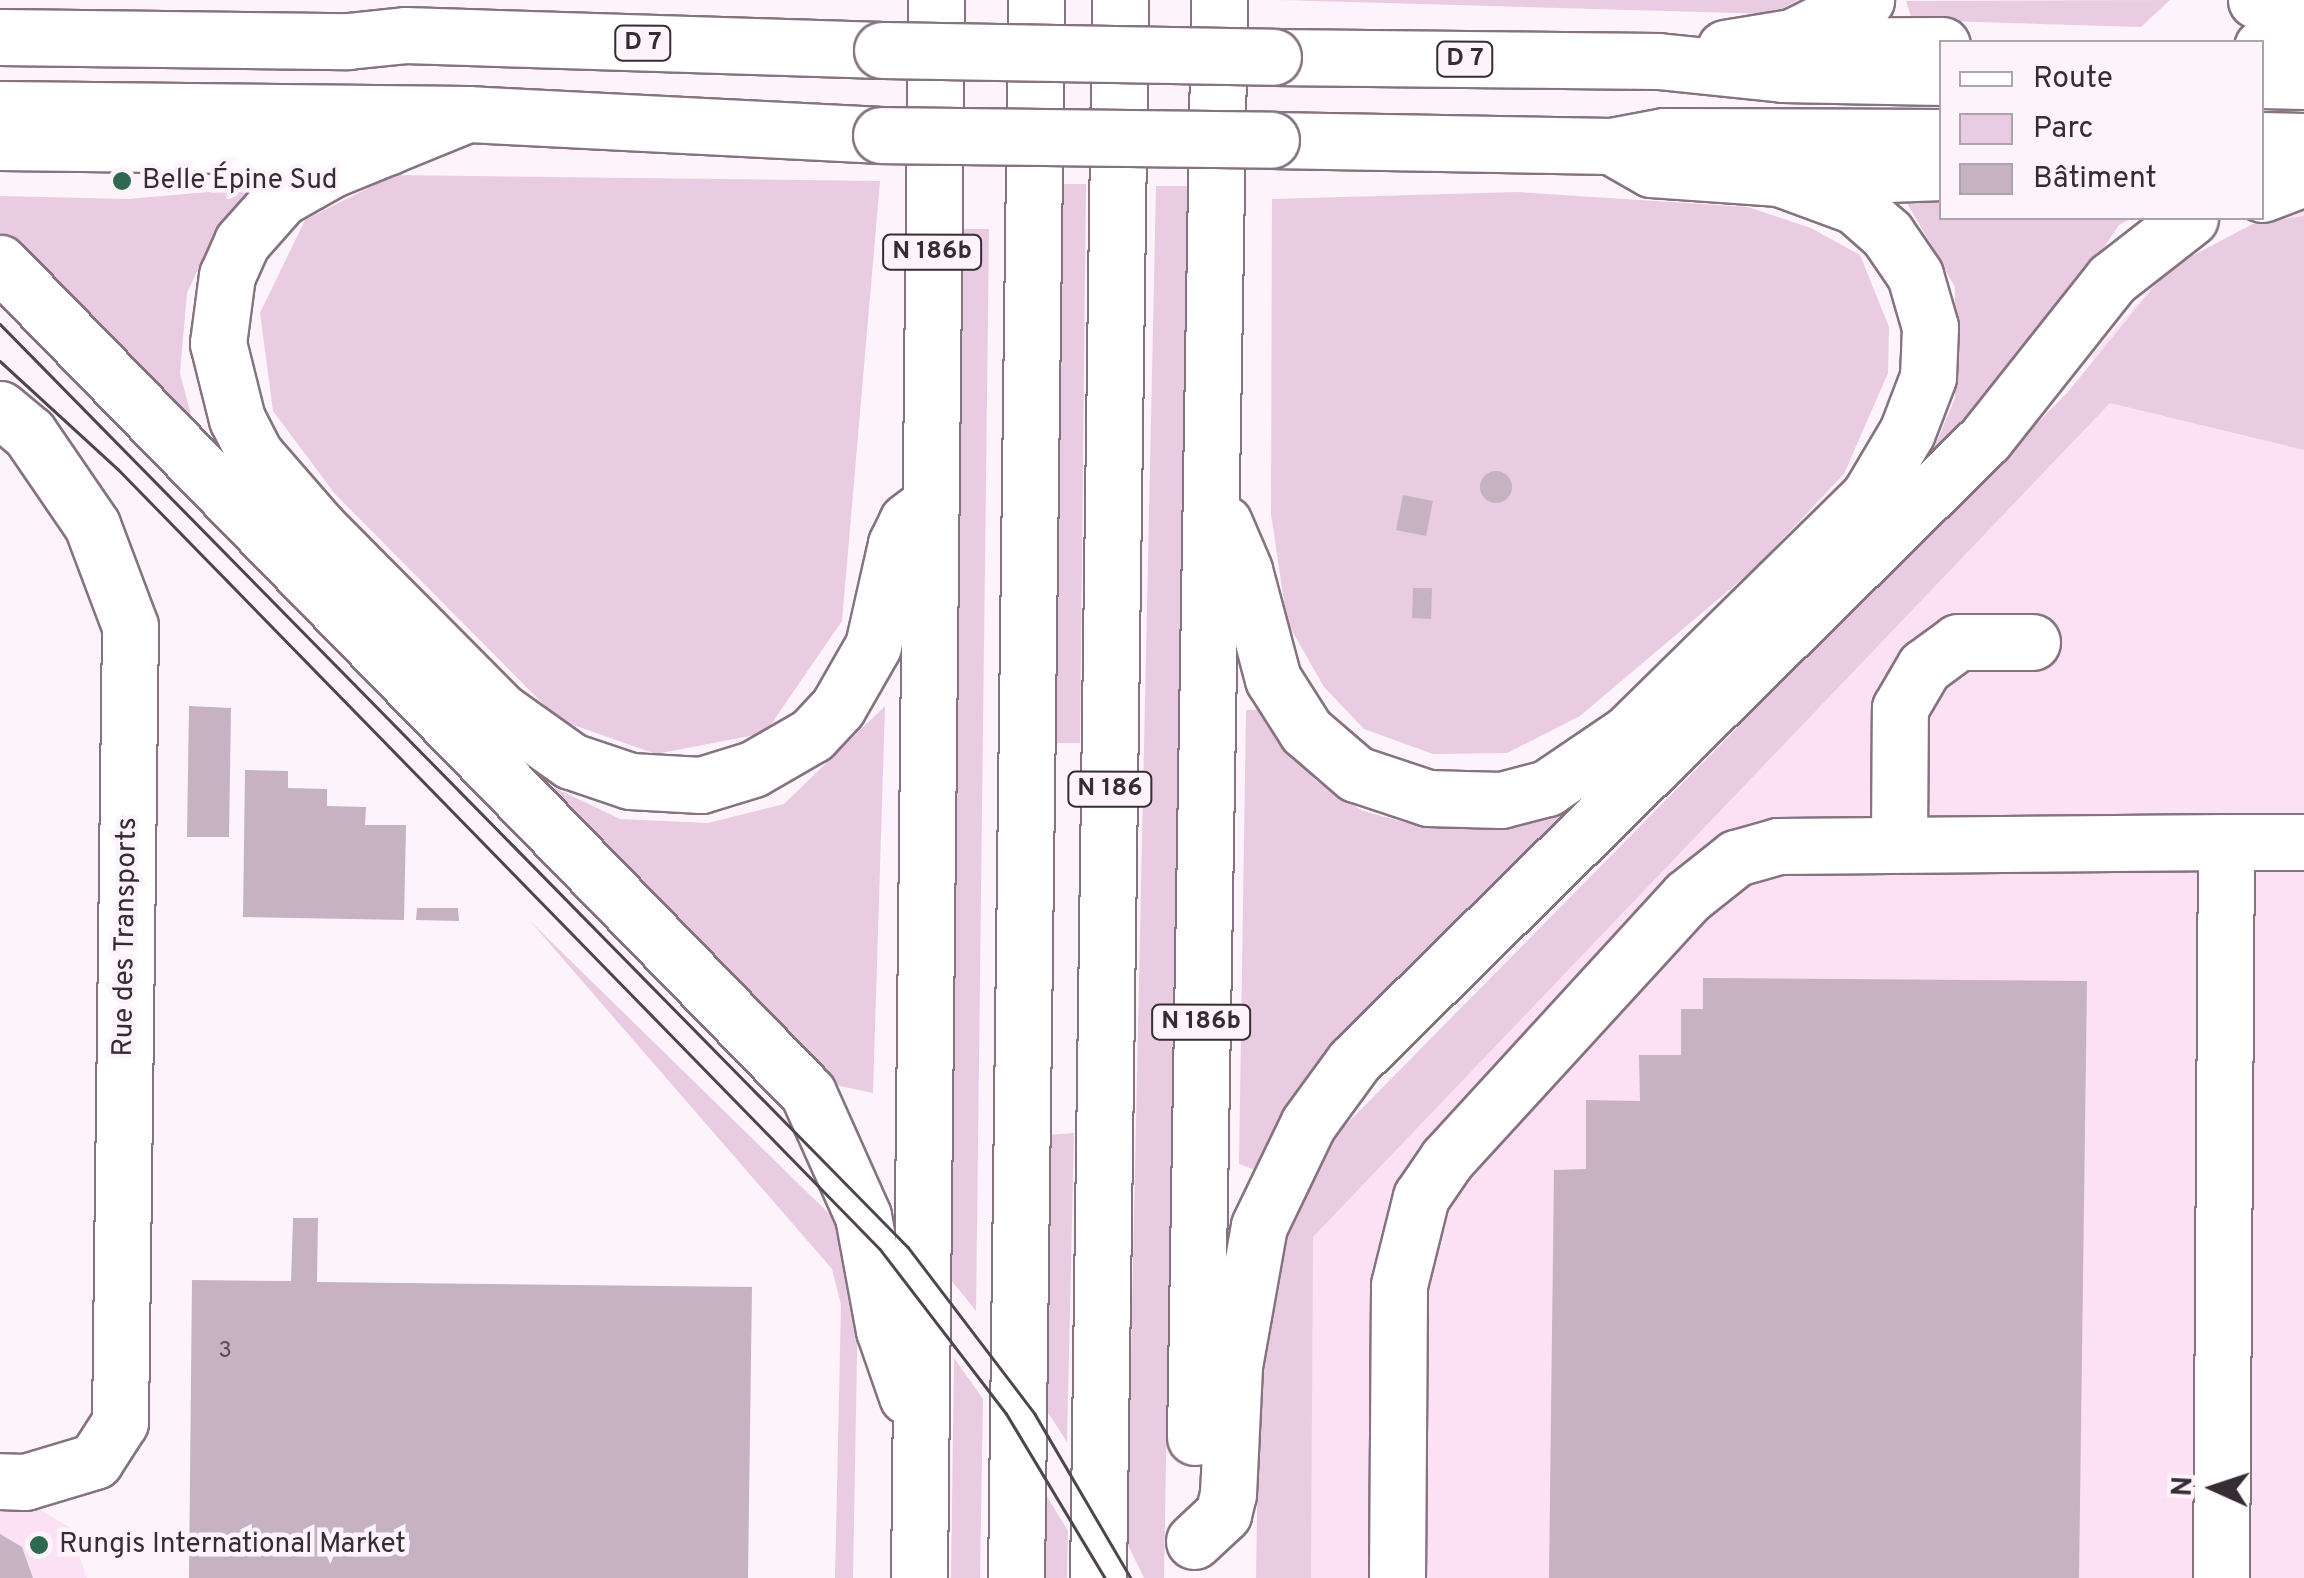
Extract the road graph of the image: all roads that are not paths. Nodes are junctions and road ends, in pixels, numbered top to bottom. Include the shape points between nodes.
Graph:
1 (936, 0) edge
2 (1036, 0) edge
3 (1120, 0) edge
4 (1220, 0) edge
5 (1866, 0) edge
6 (2256, 0) edge
7 (385, 18) edge
8 (2304, 20) edge
9 (0, 37) edge
10 (2304, 44) edge
11 (1939, 45) edge
12 (1762, 46) junction
13 (2264, 47) edge
14 (1658, 61) junction
15 (1939, 76) edge
16 (2264, 80) edge
17 (2304, 81) edge
18 (0, 108) edge
19 (467, 114) junction
20 (1939, 137) edge
21 (0, 142) edge
22 (2264, 142) edge
23 (1612, 146) junction
24 (388, 147) junction
25 (1939, 172) edge
26 (2290, 175) edge
27 (1779, 178) junction
28 (2187, 220) edge
29 (0, 264) edge
30 (15, 421) edge
31 (1212, 503) junction
32 (930, 504) junction
33 (2032, 642) dead end
34 (1899, 841) junction
35 (2226, 842) junction
36 (2304, 842) edge
37 (920, 1431) junction
38 (0, 1481) edge
39 (1193, 1560) edge
40 (918, 1578) edge
41 (1016, 1578) edge
42 (1098, 1578) edge
43 (1397, 1578) edge
44 (2221, 1578) edge

1 - 32 main road, N 186b
2 - 41 main road, N 186
3 - 42 main road, N 186
4 - 31 main road, N 186b
5 - 12 main road via 1825,26
6 - 8 main road
7 - 9 main road, D 7 via 348,41
7 - 14 main road, D 7, bridge via 882,50
10 - 13 main road
11 - 12 main road
12 - 14 main road
14 - 15 main road, D 7 via 1783,74
16 - 17 main road
18 - 19 main road
19 - 23 main road, bridge via 881,135
19 - 24 main road
20 - 23 main road via 1664,136
21 - 24 main road
22 - 26 main road
23 - 27 main road via 1650,169
24 - 32 main road via 296,188 242,242 220,306 224,380 254,453 286,492 430,643 540,742 600,773 678,786 724,780 782,754 812,735 862,671 896,544 907,521
25 - 27 main road
27 - 31 main road via 1855,206 1887,234 1916,276 1930,327 1928,377 1907,432 1870,496 1628,733 1547,788 1501,800 1428,798 1356,774 1324,747 1273,679 1235,542
28 - 39 main road via 2112,279 1985,439 1354,1061 1308,1124 1259,1226 1234,1366 1228,1494
29 - 37 main road via 808,1093 863,1216 884,1330
30 - 38 main road, Rue des Transports via 92,525 130,626 120,1422 96,1460 25,1482
31 - 39 main road, N 186b
32 - 37 main road, N 186b
33 - 34 main road via 1958,642 1924,666 1900,708
34 - 35 main road
34 - 43 main road via 1778,846 1736,858 1688,897 1446,1158 1421,1197 1399,1285
35 - 36 main road
35 - 44 main road
37 - 40 main road, N 186b

